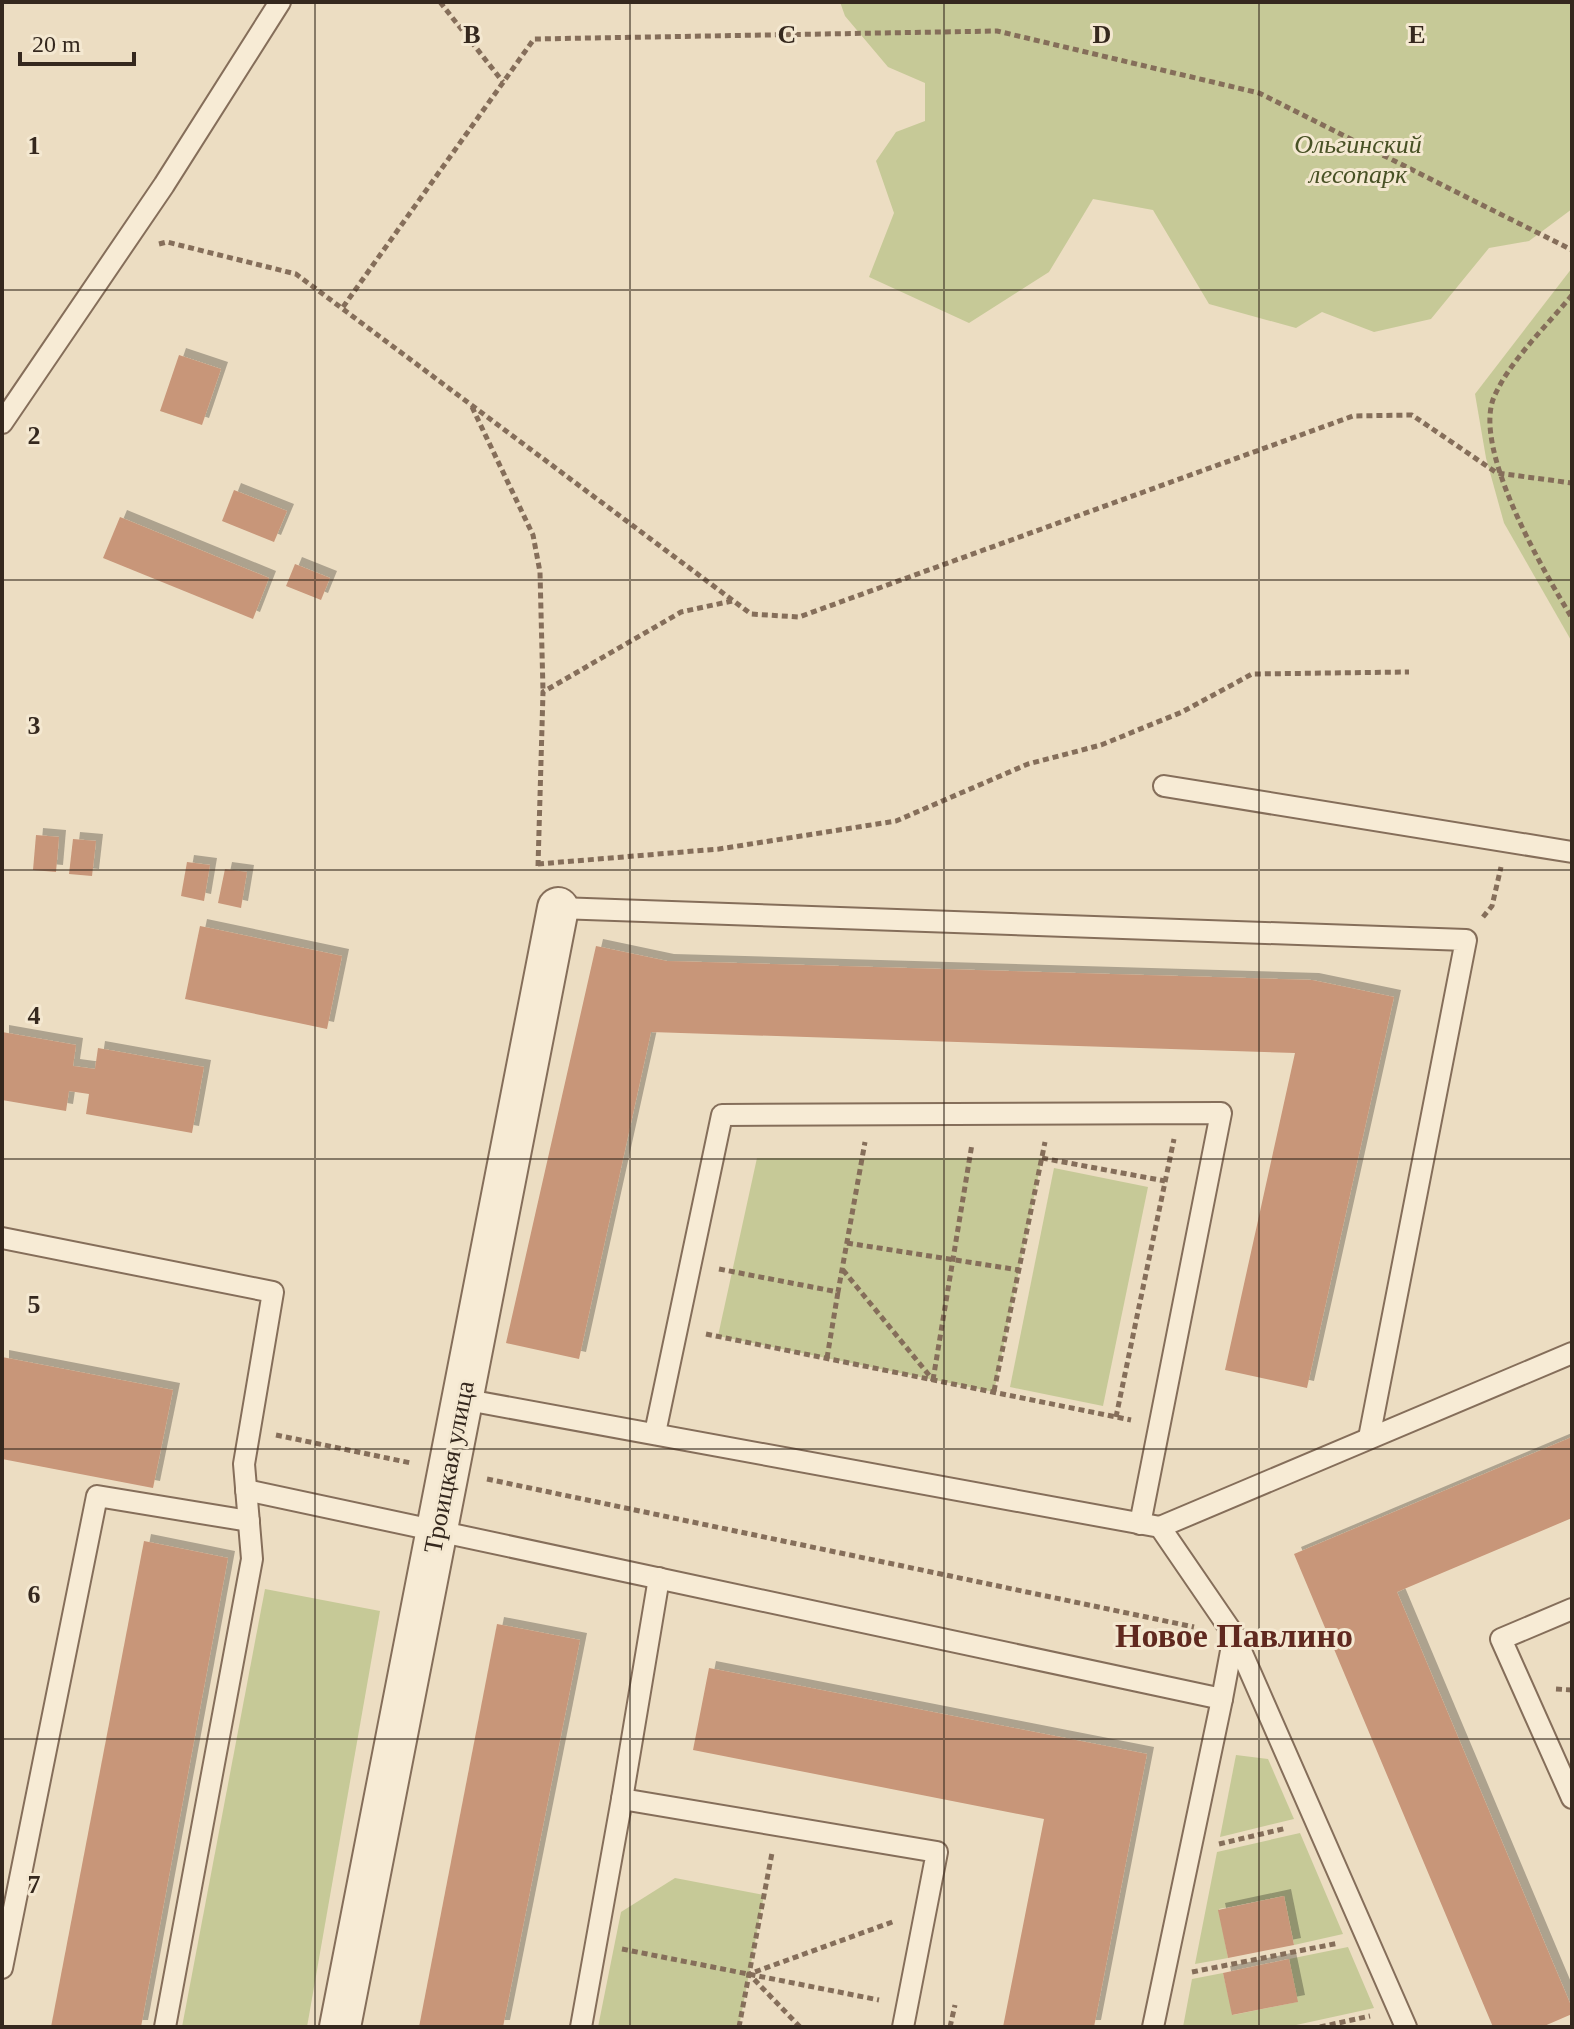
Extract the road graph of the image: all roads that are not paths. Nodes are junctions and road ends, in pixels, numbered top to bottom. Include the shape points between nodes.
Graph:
1 (280, 2) edge
2 (2, 423) edge
3 (1164, 786) dead end
4 (1572, 852) edge
5 (558, 908) joint
6 (2, 1238) edge
7 (1572, 1353) edge
8 (462, 1399) junction
9 (655, 1433) junction
10 (1369, 1438) junction
11 (246, 1490) junction
12 (249, 1521) junction
13 (1150, 1526) junction
14 (437, 1530) junction
15 (659, 1578) junction
16 (1572, 1609) edge
17 (1234, 1635) junction
18 (1222, 1699) junction
19 (1572, 1798) edge
20 (622, 1799) junction
21 (2, 1968) edge
22 (1402, 2018) edge
23 (165, 2027) edge
24 (340, 2027) edge
25 (581, 2027) edge
26 (903, 2027) edge
27 (1153, 2027) edge

1 - 2 lane
3 - 4 lane
5 - 8 street, Троицкая улица
5 - 10 lane via 1466,940
6 - 11 lane via 273,1292 244,1464
7 - 10 lane
8 - 9 lane
8 - 14 street, Троицкая улица
9 - 13 lane
9 - 13 lane via 722,1115 1221,1113 1159,1425
10 - 13 lane
11 - 12 lane
11 - 14 lane
12 - 21 lane via 97,1496
12 - 23 lane via 252,1559
13 - 17 lane
14 - 15 lane
14 - 24 street, Троицкая улица
15 - 18 lane
15 - 20 lane
16 - 19 lane via 1501,1639
17 - 18 lane
17 - 22 lane
18 - 27 lane
20 - 25 lane
20 - 26 lane via 937,1852

